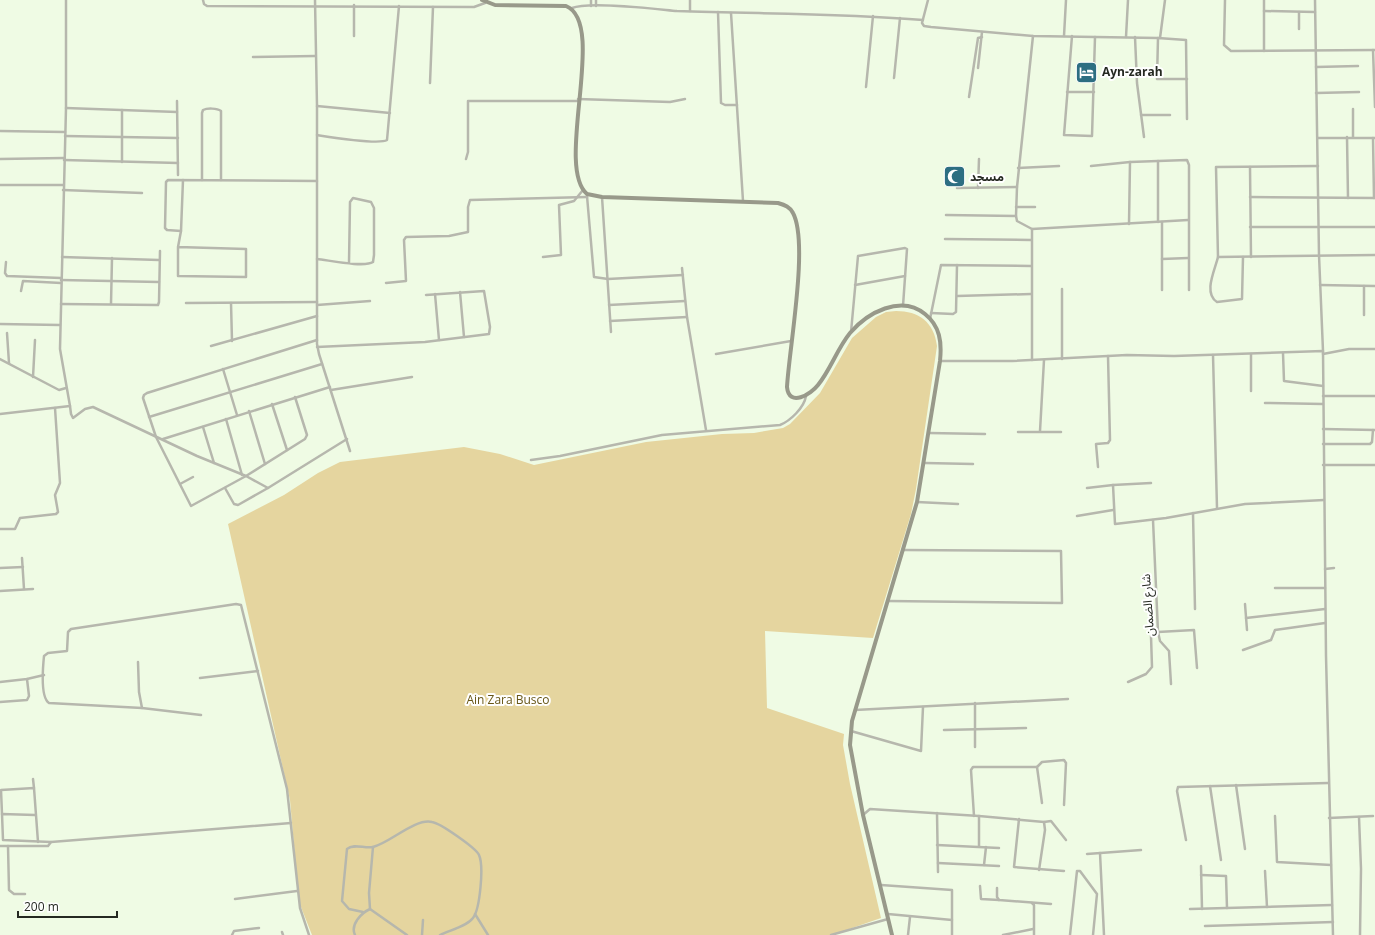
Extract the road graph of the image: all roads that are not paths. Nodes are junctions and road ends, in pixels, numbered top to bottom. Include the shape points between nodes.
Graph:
1 (66, 0) edge
2 (203, 0) edge
3 (315, 0) edge
4 (591, 0) edge
5 (596, 0) edge
6 (690, 0) edge
7 (928, 0) edge
8 (1066, 0) edge
9 (1128, 0) edge
10 (1165, 0) edge
11 (1225, 0) edge
12 (1264, 0) edge
13 (1315, 0) edge
14 (484, 1) edge
15 (315, 6) junction
16 (354, 6) junction
17 (399, 6) junction
18 (433, 6) junction
19 (591, 6) junction
20 (596, 6) junction
21 (572, 8) junction
22 (690, 11) junction
23 (1264, 11) junction
24 (718, 12) junction
25 (1299, 12) junction
26 (1315, 12) junction
27 (731, 13) junction
28 (873, 16) junction
29 (900, 18) junction
30 (923, 20) junction
31 (1300, 29) dead end
32 (982, 32) junction
33 (354, 36) dead end
34 (1033, 36) junction
35 (1064, 36) junction
36 (1072, 36) junction
37 (982, 37) junction
38 (1095, 37) junction
39 (1126, 37) junction
40 (1135, 37) junction
41 (1159, 38) junction
42 (1374, 50) edge
43 (1264, 51) junction
44 (1316, 51) junction
45 (315, 56) junction
46 (254, 57) dead end
47 (1358, 66) dead end
48 (1316, 67) junction
49 (978, 68) dead end
50 (894, 78) dead end
51 (1187, 79) junction
52 (430, 83) dead end
53 (866, 87) dead end
54 (1067, 92) junction
55 (1094, 92) junction
56 (1359, 92) dead end
57 (1316, 93) junction
58 (969, 97) dead end
59 (685, 99) dead end
60 (578, 100) junction
61 (177, 101) dead end
62 (737, 105) junction
63 (317, 106) junction
64 (1375, 107) edge
65 (66, 108) junction
66 (1353, 109) dead end
67 (122, 110) junction
68 (177, 112) junction
69 (390, 113) junction
70 (1140, 115) junction
71 (1170, 115) dead end
72 (1187, 119) dead end
73 (0, 131) edge
74 (65, 132) junction
75 (317, 135) junction
76 (65, 136) junction
77 (122, 137) junction
78 (1144, 137) dead end
79 (1347, 137) junction
80 (1354, 137) junction
81 (178, 138) junction
82 (1318, 138) junction
83 (1374, 138) edge
84 (0, 159) edge
85 (64, 159) junction
86 (466, 159) dead end
87 (979, 159) dead end
88 (1158, 161) junction
89 (122, 162) junction
90 (1131, 162) junction
91 (178, 163) junction
92 (1059, 166) dead end
93 (1091, 166) dead end
94 (1318, 166) junction
95 (1250, 167) junction
96 (1018, 168) junction
97 (178, 175) dead end
98 (183, 180) junction
99 (202, 180) junction
100 (222, 180) junction
101 (317, 181) junction
102 (0, 185) edge
103 (64, 185) junction
104 (1017, 187) junction
105 (956, 188) dead end
106 (978, 188) junction
107 (64, 190) junction
108 (142, 193) dead end
109 (586, 194) junction
110 (578, 197) junction
111 (602, 197) junction
112 (1250, 197) junction
113 (1318, 197) junction
114 (1348, 198) junction
115 (1375, 198) edge
116 (743, 201) junction
117 (1016, 207) junction
118 (1035, 207) dead end
119 (946, 216) dead end
120 (1016, 216) junction
121 (1188, 220) junction
122 (1160, 222) junction
123 (1129, 224) junction
124 (1250, 227) junction
125 (1318, 227) junction
126 (1375, 227) edge
127 (1032, 229) junction
128 (181, 231) junction
129 (945, 239) dead end
130 (1031, 240) junction
131 (178, 247) junction
132 (160, 251) dead end
133 (1319, 255) junction
134 (1375, 255) edge
135 (62, 257) junction
136 (543, 257) dead end
137 (1188, 257) junction
138 (1218, 257) junction
139 (1243, 257) junction
140 (1251, 257) junction
141 (112, 258) junction
142 (317, 259) junction
143 (1162, 259) junction
144 (160, 260) junction
145 (6, 262) dead end
146 (349, 263) junction
147 (957, 265) junction
148 (1031, 266) junction
149 (682, 268) dead end
150 (683, 275) junction
151 (906, 276) junction
152 (608, 279) junction
153 (61, 280) junction
154 (112, 281) junction
155 (159, 282) junction
156 (386, 283) dead end
157 (855, 285) junction
158 (1320, 285) junction
159 (1364, 286) junction
160 (1375, 286) edge
161 (1062, 289) dead end
162 (1162, 290) dead end
163 (1190, 290) dead end
164 (21, 291) dead end
165 (460, 292) junction
166 (435, 294) junction
167 (1031, 294) junction
168 (426, 295) dead end
169 (957, 296) junction
170 (370, 301) dead end
171 (685, 301) junction
172 (186, 303) dead end
173 (231, 303) junction
174 (61, 304) junction
175 (111, 304) junction
176 (317, 304) junction
177 (609, 305) junction
178 (903, 306) junction
179 (931, 313) junction
180 (1364, 315) dead end
181 (317, 316) junction
182 (687, 317) junction
183 (930, 319) junction
184 (610, 321) junction
185 (0, 324) edge
186 (60, 325) junction
187 (611, 332) dead end
188 (7, 333) dead end
189 (850, 333) junction
190 (464, 337) junction
191 (35, 340) dead end
192 (317, 340) junction
193 (440, 340) junction
194 (232, 341) junction
195 (791, 341) junction
196 (211, 346) dead end
197 (317, 347) junction
198 (1375, 349) edge
199 (1283, 353) junction
200 (1323, 353) junction
201 (716, 354) dead end
202 (1251, 354) junction
203 (1213, 355) junction
204 (1108, 356) junction
205 (0, 359) edge
206 (1062, 359) junction
207 (1032, 360) junction
208 (1044, 360) junction
209 (940, 361) junction
210 (9, 364) junction
211 (322, 364) junction
212 (223, 369) junction
213 (33, 377) junction
214 (412, 377) dead end
215 (1323, 386) junction
216 (66, 388) junction
217 (331, 388) junction
218 (1251, 391) dead end
219 (230, 392) junction
220 (806, 396) junction
221 (1323, 396) junction
222 (1375, 396) edge
223 (295, 397) junction
224 (1265, 403) dead end
225 (272, 404) junction
226 (1323, 404) junction
227 (70, 406) junction
228 (55, 408) junction
229 (249, 411) junction
230 (0, 414) edge
231 (237, 415) junction
232 (149, 417) junction
233 (226, 419) junction
234 (203, 427) junction
235 (1323, 429) junction
236 (706, 430) junction
237 (1374, 430) edge
238 (1040, 431) junction
239 (1018, 432) dead end
240 (1061, 432) dead end
241 (929, 433) junction
242 (985, 434) dead end
243 (156, 437) junction
244 (162, 439) junction
245 (347, 439) junction
246 (1323, 444) junction
247 (287, 450) junction
248 (350, 451) dead end
249 (531, 460) dead end
250 (214, 463) junction
251 (925, 463) junction
252 (265, 464) junction
253 (973, 464) dead end
254 (1323, 465) junction
255 (1375, 466) edge
256 (1098, 467) dead end
257 (242, 475) junction
258 (246, 476) junction
259 (193, 477) dead end
260 (1151, 483) dead end
261 (180, 484) junction
262 (1114, 485) junction
263 (225, 488) junction
264 (268, 488) junction
265 (1087, 488) dead end
266 (1324, 500) junction
267 (917, 502) junction
268 (958, 504) dead end
269 (1217, 508) junction
270 (1113, 510) junction
271 (1193, 513) junction
272 (1077, 516) dead end
273 (1153, 520) junction
274 (0, 530) edge
275 (904, 550) junction
276 (22, 558) dead end
277 (23, 567) junction
278 (0, 568) edge
279 (1334, 568) dead end
280 (1325, 569) junction
281 (1275, 588) dead end
282 (1325, 588) junction
283 (24, 589) junction
284 (33, 589) dead end
285 (0, 591) edge
286 (888, 602) junction
287 (1245, 604) dead end
288 (1195, 609) dead end
289 (1325, 609) junction
290 (1246, 618) junction
291 (1325, 624) junction
292 (1248, 630) dead end
293 (1158, 632) junction
294 (1243, 650) dead end
295 (138, 662) dead end
296 (1197, 668) dead end
297 (258, 671) junction
298 (44, 675) junction
299 (200, 678) dead end
300 (27, 679) junction
301 (0, 682) edge
302 (1128, 682) dead end
303 (1171, 684) dead end
304 (1068, 699) dead end
305 (0, 702) edge
306 (975, 703) junction
307 (923, 707) junction
308 (142, 708) junction
309 (855, 710) junction
310 (200, 715) dead end
311 (1026, 728) dead end
312 (975, 729) junction
313 (944, 730) dead end
314 (850, 731) junction
315 (975, 747) dead end
316 (1037, 766) junction
317 (33, 779) dead end
318 (1328, 783) junction
319 (1236, 785) junction
320 (1210, 786) junction
321 (34, 788) junction
322 (1042, 803) dead end
323 (1064, 805) dead end
324 (937, 813) junction
325 (2, 814) junction
326 (35, 815) junction
327 (863, 815) junction
328 (974, 816) junction
329 (979, 816) junction
330 (1275, 816) dead end
331 (1373, 816) dead end
332 (1359, 817) junction
333 (1329, 818) junction
334 (1019, 819) junction
335 (1044, 822) junction
336 (291, 823) junction
337 (1066, 840) dead end
338 (1186, 840) dead end
339 (38, 842) junction
340 (51, 842) junction
341 (937, 845) junction
342 (0, 846) edge
343 (8, 846) junction
344 (978, 846) junction
345 (373, 847) junction
346 (986, 847) junction
347 (999, 848) dead end
348 (1245, 848) dead end
349 (1141, 850) dead end
350 (1100, 853) junction
351 (1087, 854) dead end
352 (1221, 860) dead end
353 (938, 863) junction
354 (984, 865) junction
355 (1000, 866) dead end
356 (1201, 866) dead end
357 (1331, 866) junction
358 (1039, 870) junction
359 (1064, 871) dead end
360 (938, 872) dead end
361 (1265, 872) dead end
362 (1202, 875) junction
363 (881, 885) junction
364 (980, 886) dead end
365 (997, 888) dead end
366 (297, 891) junction
367 (25, 894) dead end
368 (235, 899) dead end
369 (999, 900) junction
370 (1030, 902) junction
371 (1051, 904) dead end
372 (1332, 905) junction
373 (1267, 907) junction
374 (1227, 908) junction
375 (370, 909) junction
376 (1190, 909) dead end
377 (1202, 909) junction
378 (363, 912) junction
379 (475, 914) junction
380 (888, 917) junction
381 (910, 917) junction
382 (423, 920) dead end
383 (952, 920) junction
384 (1333, 922) junction
385 (1205, 926) dead end
386 (259, 928) dead end
387 (1033, 929) junction
388 (232, 935) edge
389 (309, 935) edge
390 (354, 935) edge
391 (407, 935) edge
392 (422, 935) edge
393 (440, 935) edge
394 (488, 935) edge
395 (831, 935) edge
396 (892, 935) edge
397 (908, 935) edge
398 (952, 935) edge
399 (1003, 935) edge
400 (1034, 935) edge
401 (1070, 935) edge
402 (1093, 935) edge
403 (1104, 935) edge
404 (1333, 935) edge
405 (1360, 935) edge

1 - 65 street
2 - 15 street via 204,4 210,6
3 - 15 street
4 - 19 street
5 - 20 street
6 - 22 street
7 - 30 street
8 - 35 street
9 - 39 street
10 - 41 street
11 - 43 street via 1226,48 1231,51
12 - 23 street
13 - 26 street
14 - 18 street via 474,7
14 - 21 main road via 495,5 561,5
15 - 16 street
15 - 45 street
16 - 17 street
16 - 33 street
17 - 18 street
17 - 69 street
18 - 52 street
19 - 20 street
19 - 21 street
20 - 22 street
21 - 60 main road via 579,18 582,34 583,60
22 - 24 street
23 - 25 street
23 - 43 street
24 - 27 street
24 - 62 street via 721,101 725,105
25 - 26 street
25 - 31 street
26 - 44 street
27 - 28 street
27 - 62 street
28 - 29 street
28 - 53 street
29 - 30 street
29 - 50 street
30 - 32 street via 927,27
32 - 34 street
32 - 37 street
34 - 35 street
34 - 96 street via 1026,117
35 - 36 street
36 - 38 street
36 - 54 street
37 - 49 street
37 - 58 street via 978,38
38 - 39 street
38 - 55 street
39 - 40 street
40 - 41 street
40 - 70 street
41 - 51 street via 1186,40
41 - 51 street via 1157,79
42 - 44 street
42 - 64 street
43 - 44 street
44 - 48 street
45 - 46 street
45 - 63 street
47 - 48 street
48 - 57 street
51 - 72 street
54 - 55 street
54 - 55 street via 1064,135 1092,136
56 - 57 street
57 - 82 street
59 - 60 street via 670,102
60 - 86 street via 468,101
60 - 109 main road via 577,168 579,183
61 - 68 street
62 - 116 street
63 - 69 street
63 - 75 street
65 - 67 street
65 - 74 street
66 - 80 street
67 - 68 street
67 - 77 street
68 - 81 street
69 - 75 street via 386,141
70 - 71 street
70 - 78 street
73 - 74 street
74 - 76 street
75 - 101 street
76 - 77 street
76 - 85 street
77 - 81 street
77 - 89 street
79 - 80 street
79 - 82 street
79 - 114 street
80 - 83 street
81 - 91 street
82 - 94 street
83 - 115 street
84 - 85 street
85 - 89 street
85 - 103 street
87 - 106 street
88 - 90 street
88 - 121 street via 1188,161
88 - 122 street
89 - 91 street
90 - 93 street
90 - 123 street
91 - 97 street
92 - 96 street
94 - 95 street
94 - 113 street
95 - 112 street
95 - 138 street via 1216,169
96 - 104 street
98 - 99 street
98 - 128 street
98 - 128 street via 169,179 166,182 165,228
99 - 100 street
99 - 100 street via 202,113 206,109 221,111
100 - 101 street
101 - 142 street
102 - 103 street
103 - 107 street
104 - 106 street
104 - 117 street
105 - 106 street
107 - 108 street
107 - 135 street
109 - 110 street
109 - 110 street
109 - 111 main road
109 - 152 street via 593,275 595,278
110 - 136 street via 574,201 559,205 561,255
110 - 156 street via 470,200 468,232 449,236 406,237 406,281
111 - 116 main road
111 - 152 street
112 - 113 street
112 - 124 street
113 - 114 street
113 - 125 street
114 - 115 street
116 - 195 main road via 783,204 795,217 798,271
117 - 118 street
117 - 120 street
119 - 120 street
120 - 127 street via 1018,221
121 - 122 street
121 - 137 street
122 - 123 street
122 - 143 street
123 - 127 street
124 - 125 street
124 - 140 street
125 - 126 street
125 - 133 street
127 - 130 street
128 - 131 street
129 - 130 street
130 - 148 street
131 - 131 street via 245,248 248,253 246,277 179,276
132 - 144 street
133 - 134 street
133 - 140 street
133 - 158 street
135 - 141 street
135 - 153 street
137 - 143 street
137 - 163 street
138 - 139 street
138 - 139 street via 1210,290 1217,302 1242,299
139 - 140 street
141 - 144 street
141 - 154 street
142 - 146 street
142 - 176 street
143 - 162 street
144 - 155 street
145 - 153 street via 7,276
146 - 146 street via 370,264 374,255 374,208 368,201 353,198 350,202
147 - 148 street
147 - 169 street
147 - 179 street via 942,264 939,267
148 - 167 street
149 - 150 street
150 - 152 street
150 - 171 street
151 - 157 street
151 - 157 street via 905,248 858,256
151 - 178 street
152 - 177 street
153 - 154 street
153 - 164 street via 23,281
153 - 174 street
154 - 155 street
154 - 175 street
155 - 175 street via 158,305
157 - 189 street
158 - 159 street
158 - 200 street
159 - 160 street
159 - 180 street
161 - 206 street
165 - 166 street
165 - 190 street
165 - 190 street via 484,291 490,327 489,334
166 - 168 street
166 - 193 street
167 - 169 street
167 - 207 street
169 - 179 street via 955,314
170 - 176 street
171 - 177 street
171 - 182 street
172 - 173 street
173 - 176 street
173 - 194 street
174 - 175 street
174 - 186 street
176 - 181 street
177 - 184 street
178 - 183 main road via 922,311
178 - 189 main road via 891,306 878,311
179 - 183 street
181 - 192 street
181 - 194 street
182 - 184 street
182 - 236 street
183 - 209 main road via 940,334
184 - 187 street
185 - 186 street
186 - 216 street via 60,355
188 - 210 street
189 - 220 main road via 823,379
190 - 193 street
191 - 213 street
192 - 197 street
192 - 212 street
193 - 197 street
194 - 196 street
195 - 201 street
195 - 220 main road via 787,391 793,398
197 - 211 street
198 - 200 street
199 - 200 street
199 - 202 street
199 - 215 street via 1284,381
200 - 215 street
202 - 203 street
202 - 218 street
203 - 204 street
203 - 269 street
204 - 206 street
204 - 256 street via 1110,440 1108,443 1096,444
205 - 210 street
206 - 208 street
207 - 208 street
207 - 209 street
208 - 238 street
209 - 241 main road
210 - 213 street
211 - 217 street
211 - 219 street
212 - 219 street
212 - 232 street via 145,394 143,398
213 - 216 street via 59,390
214 - 217 street
215 - 221 street
216 - 227 street
217 - 223 street
217 - 245 street
219 - 231 street
219 - 232 street
220 - 236 street via 805,403 793,417 780,426
221 - 222 street
221 - 226 street
223 - 225 street
223 - 247 street via 307,437
224 - 226 street
225 - 229 street
225 - 247 street
226 - 235 street
227 - 228 street
227 - 243 street via 73,418 85,409 93,407
228 - 230 street
228 - 274 street via 60,483 55,494 58,512 20,518 16,529
229 - 231 street
229 - 252 street
231 - 233 street
232 - 243 street
233 - 234 street
233 - 257 street
234 - 244 street
234 - 250 street
235 - 237 street
235 - 246 street
236 - 249 street via 655,436
237 - 246 street via 1370,444
238 - 239 street
238 - 240 street
241 - 242 street
241 - 251 main road
243 - 244 street
243 - 261 street
244 - 250 street
245 - 248 street
245 - 264 street
246 - 254 street
247 - 252 street
250 - 257 street
251 - 253 street
251 - 267 main road
252 - 258 street
254 - 255 street
254 - 266 street
257 - 258 street
258 - 263 street
258 - 264 street
259 - 261 street
260 - 262 street
261 - 263 street via 191,506
262 - 265 street
262 - 270 street
263 - 264 street via 236,505
266 - 269 street
266 - 280 street
267 - 268 street
267 - 275 main road
269 - 271 street
270 - 272 street
270 - 273 street via 1115,524
271 - 273 street
271 - 288 street
273 - 293 street, شارع الضمان
275 - 286 main road
275 - 286 street via 1060,551 1062,603
276 - 277 street
277 - 278 street
277 - 283 street
279 - 280 street
280 - 282 street
281 - 282 street
282 - 289 street
283 - 284 street
283 - 285 street
286 - 309 main road
287 - 290 street
289 - 290 street
289 - 291 street
290 - 292 street
291 - 294 street via 1275,630 1271,640
291 - 318 street
293 - 296 street via 1194,630
293 - 302 street via 1151,636 1150,671
293 - 303 street, شارع الضمان via 1160,641 1169,651
295 - 308 street
297 - 298 street via 243,607 239,604 70,628 68,650 46,654
297 - 299 street
297 - 336 street via 287,789
298 - 300 street
298 - 308 street via 45,698 49,703
300 - 301 street
300 - 305 street via 27,700
304 - 306 street
306 - 307 street
306 - 312 street
307 - 309 street
307 - 314 street via 921,751
308 - 310 street
309 - 314 main road
311 - 312 street
312 - 313 street
312 - 315 street
314 - 327 main road via 850,745
316 - 322 street
316 - 323 street via 1042,762 1066,761
316 - 328 street via 973,766 971,770
317 - 321 street
318 - 319 street
318 - 333 street
319 - 320 street
319 - 348 street
320 - 338 street via 1177,788
320 - 352 street
321 - 325 street via 1,790
321 - 326 street
324 - 327 street via 870,809
324 - 328 street
324 - 341 street
325 - 326 street
325 - 339 street via 3,840
326 - 339 street
327 - 363 main road
328 - 329 street
329 - 334 street
329 - 344 street
330 - 357 street via 1277,862
331 - 332 street
332 - 333 street
332 - 405 street
333 - 357 street
334 - 335 street
334 - 358 street via 1014,867
335 - 337 street via 1051,821
335 - 358 street
336 - 340 street
336 - 366 street
339 - 340 street
340 - 343 street via 48,846
341 - 344 street
341 - 353 street
342 - 343 street
343 - 367 street via 10,890 14,894
344 - 346 street
345 - 375 street
345 - 378 street via 351,846 345,852 342,900 349,909
345 - 379 street via 421,823 431,821 440,825 475,850 479,856 481,876
346 - 347 street
346 - 354 street
349 - 350 street
350 - 351 street
350 - 403 street
353 - 354 street
353 - 360 street
354 - 355 street
356 - 362 street
357 - 372 street
358 - 359 street
361 - 373 street
362 - 374 street via 1227,877
362 - 377 street
363 - 380 main road
363 - 383 street via 950,889 954,893
364 - 369 street via 981,899
365 - 369 street
366 - 368 street
366 - 389 street via 301,915
369 - 370 street
370 - 371 street
370 - 387 street via 1034,904
372 - 373 street
372 - 384 street
373 - 374 street
374 - 377 street
375 - 378 street
375 - 391 street
376 - 377 street
378 - 390 street via 354,926
379 - 393 street via 469,922
379 - 394 street
380 - 381 street
380 - 395 street
380 - 396 main road
381 - 383 street
381 - 397 street
382 - 392 street
383 - 398 street
384 - 385 street
384 - 404 street
386 - 388 street via 234,931
387 - 399 street
387 - 400 street
401 - 402 street via 1077,872 1080,871 1097,894

